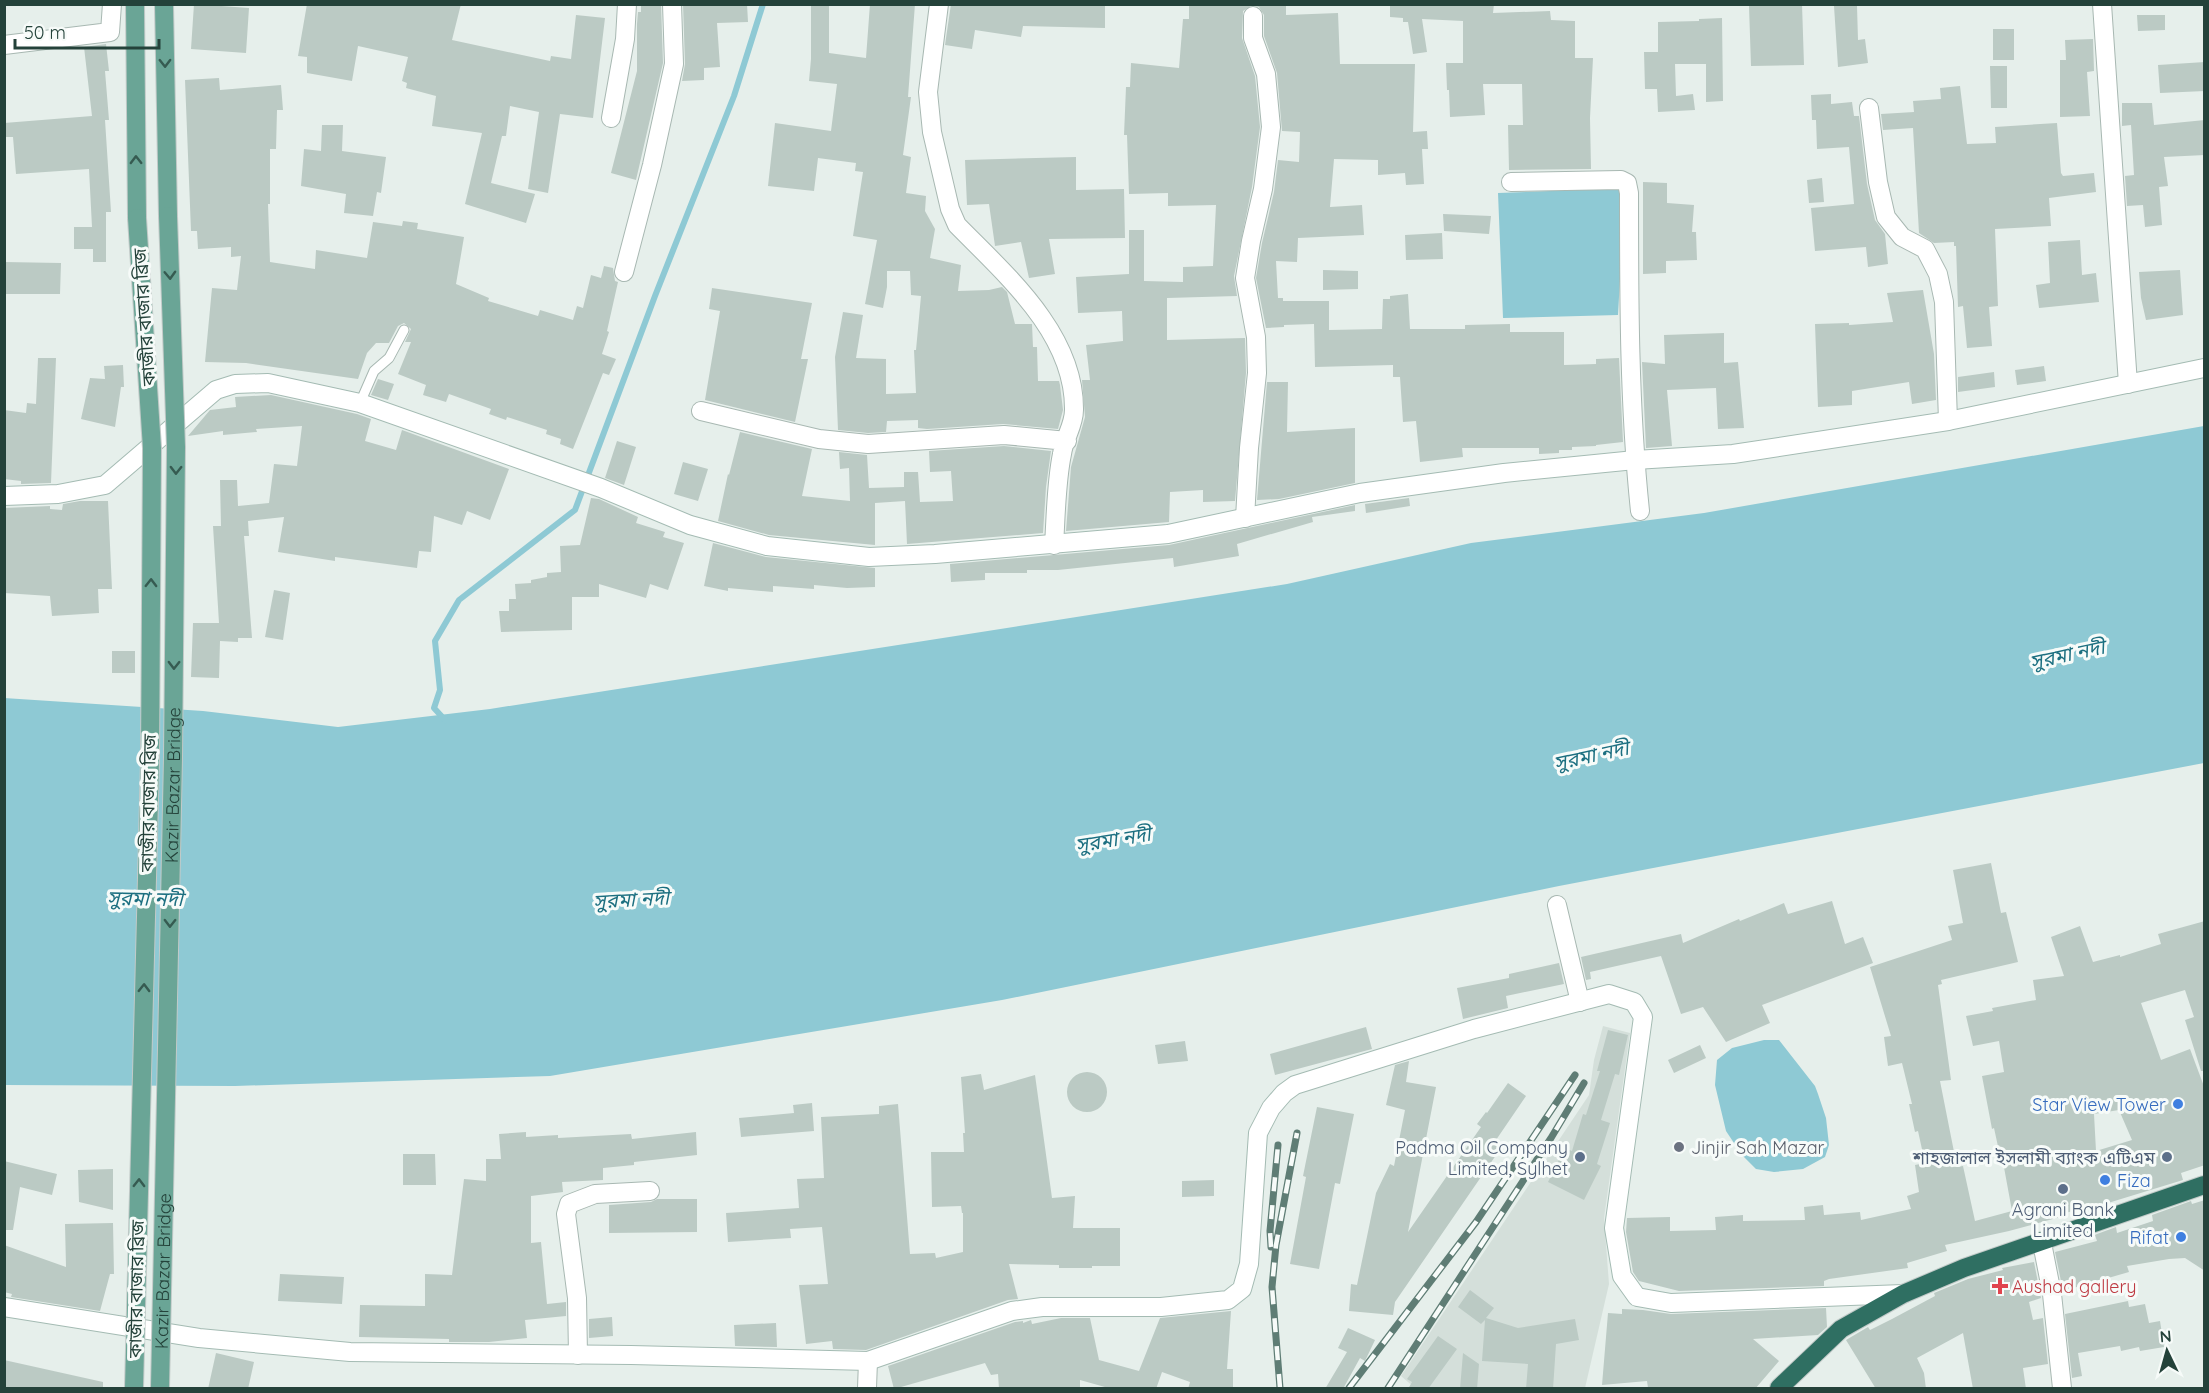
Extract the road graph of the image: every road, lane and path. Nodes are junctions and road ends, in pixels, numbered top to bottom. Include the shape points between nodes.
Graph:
1 (112, 4) edge
2 (135, 4) edge
3 (164, 4) edge
4 (627, 4) edge
5 (672, 4) edge
6 (939, 4) edge
7 (2102, 4) edge
8 (1252, 16) dead end
9 (4, 45) edge
10 (1869, 108) dead end
11 (611, 118) dead end
12 (1512, 182) dead end
13 (624, 272) dead end
14 (404, 330) dead end
15 (2205, 368) edge
16 (2128, 384) junction
17 (360, 403) junction
18 (701, 411) dead end
19 (1948, 421) junction
20 (1067, 441) junction
21 (1635, 460) junction
22 (4, 496) edge
23 (1640, 511) dead end
24 (1245, 518) junction
25 (1054, 545) junction
26 (1557, 905) dead end
27 (1580, 1002) junction
28 (2205, 1185) edge
29 (650, 1191) dead end
30 (2042, 1243) junction
31 (1903, 1294) junction
32 (4, 1306) edge
33 (578, 1355) junction
34 (868, 1361) junction
35 (134, 1389) edge
36 (160, 1389) edge
37 (867, 1389) edge
38 (1779, 1389) edge
39 (2062, 1389) edge

1 - 9 street via 110,32
35 -> 2 main road, কাজীর বাজার ব্রিজ, bridge via 150,760 152,448 137,218
3 -> 36 main road, Kazir Bazar Bridge, bridge via 176,470
4 - 11 street
5 - 13 street via 674,64
6 - 20 street via 928,92 932,132 950,209 957,225 1030,302 1061,350 1071,380 1074,411
7 - 16 street
8 - 24 street via 1253,38 1266,74 1271,127 1245,278 1256,337 1257,373
10 - 19 street via 1886,217 1902,237 1925,249 1938,274 1944,302
12 - 21 street via 1627,183
14 - 17 lane via 390,358 374,371
15 - 16 street
16 - 19 street
17 - 22 street via 268,384 235,384 216,390 105,485 58,494
17 - 25 street via 601,488 690,525 767,546 869,557
18 - 20 street via 819,439 868,444 1004,435
19 - 21 street via 1733,454
20 - 25 street via 1061,455
21 - 23 street
21 - 24 street via 1360,493
24 - 25 street via 1168,534
26 - 27 street
27 - 31 street via 1609,994 1634,1002 1643,1017 1614,1228 1622,1276 1637,1297 1671,1303
27 - 34 street via 1474,1029 1295,1085 1284,1093 1258,1133 1249,1264 1242,1289 1228,1300 1161,1307 1042,1307 1012,1311
28 - 30 highway
29 - 33 street via 595,1194 569,1204 566,1214 574,1258
30 - 31 highway via 1964,1268
30 - 39 street
31 - 38 highway via 1841,1329
32 - 33 street via 199,1338 351,1352
33 - 34 street
34 - 37 street

